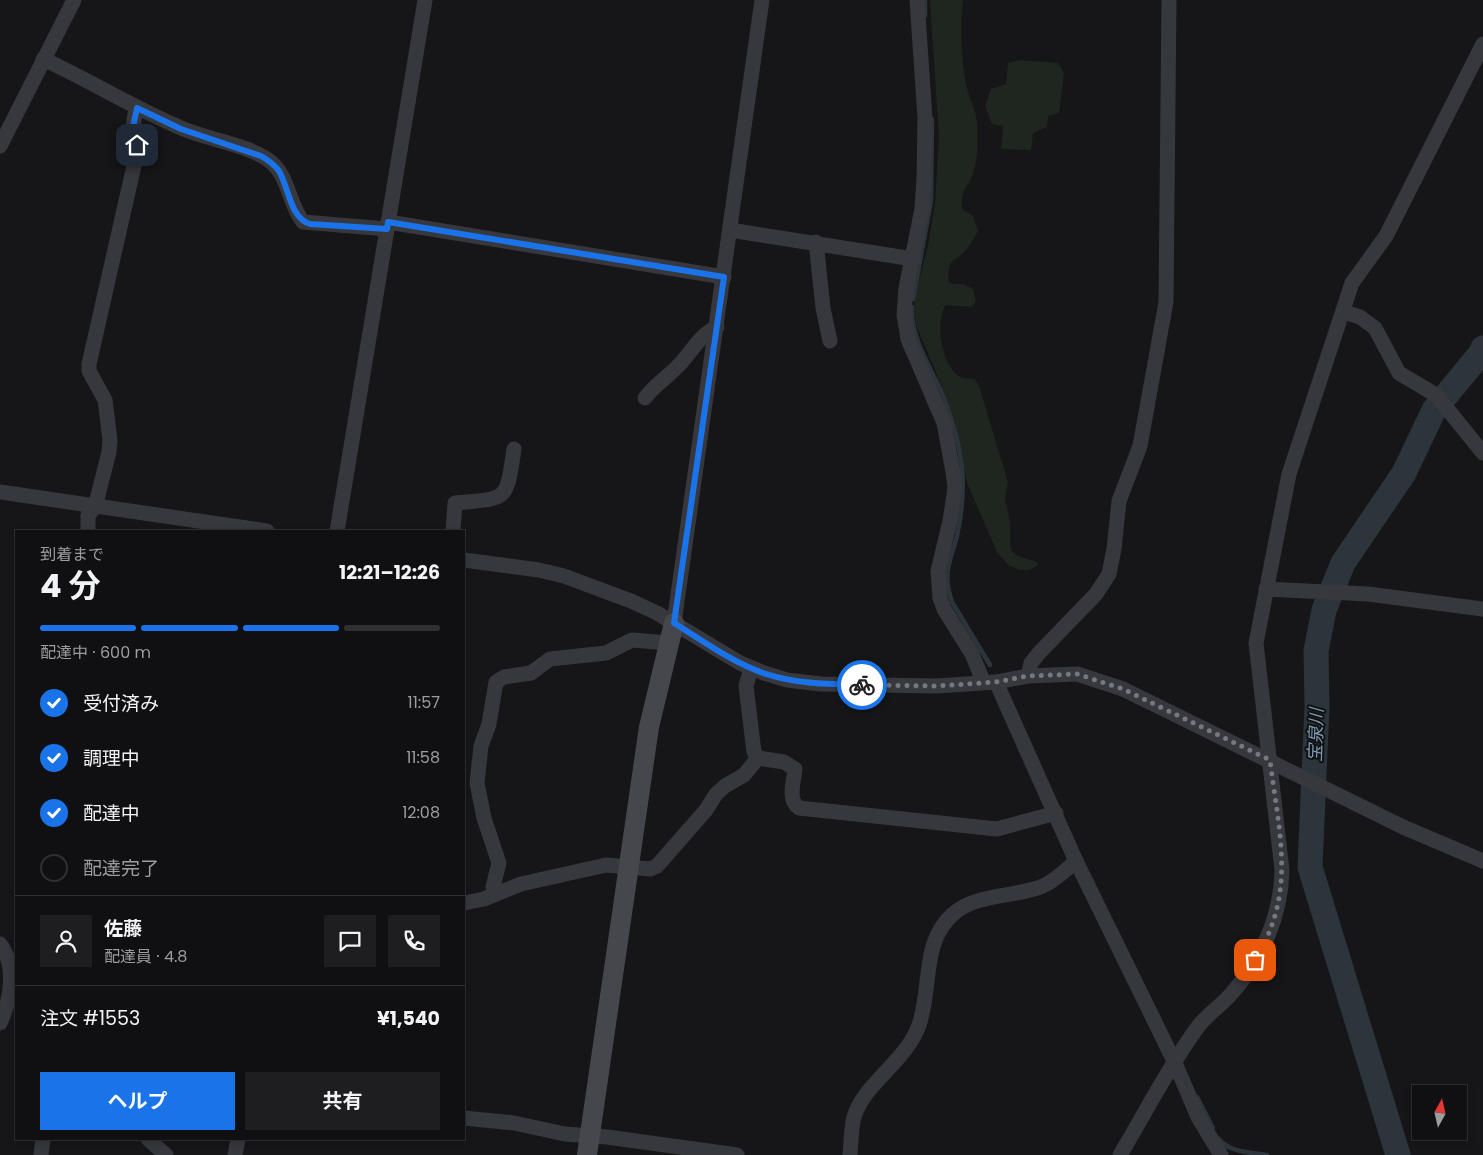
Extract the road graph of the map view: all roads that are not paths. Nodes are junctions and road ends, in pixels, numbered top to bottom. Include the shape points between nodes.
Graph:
1 (74, 0) edge
2 (425, 0) edge
3 (762, 0) edge
4 (917, 0) edge
5 (1169, 0) edge
6 (1483, 44) edge
7 (43, 59) junction
8 (137, 108) junction
9 (0, 146) edge
10 (388, 226) junction
11 (730, 230) junction
12 (816, 242) junction
13 (913, 259) junction
14 (724, 277) junction
15 (1344, 312) junction
16 (717, 327) junction
17 (830, 341) dead end
18 (646, 398) dead end
19 (514, 449) dead end
20 (1483, 453) edge
21 (0, 492) edge
22 (95, 507) junction
23 (179, 525) edge
24 (88, 530) edge
25 (252, 530) edge
26 (337, 530) edge
27 (453, 530) edge
28 (465, 560) edge
29 (1266, 589) junction
30 (1483, 610) edge
31 (674, 623) junction
32 (668, 643) junction
33 (751, 668) junction
34 (1028, 676) junction
35 (989, 682) junction
36 (758, 758) junction
37 (1270, 760) junction
38 (1056, 813) junction
39 (1076, 861) junction
40 (1483, 861) edge
41 (628, 867) junction
42 (495, 894) junction
43 (465, 903) edge
44 (8, 952) edge
45 (0, 1024) edge
46 (1175, 1063) junction
47 (465, 1118) edge
48 (43, 1140) edge
49 (149, 1140) edge
50 (238, 1140) edge
51 (588, 1146) edge
52 (41, 1155) edge
53 (166, 1155) edge
54 (235, 1155) edge
55 (737, 1155) edge
56 (850, 1155) edge
57 (1120, 1155) edge
58 (1222, 1155) edge

1 - 7 street
2 - 10 street
3 - 11 street
4 - 13 street via 926,151 922,209
5 - 34 street via 1166,302 1140,446 1119,501 1109,574 1096,594 1039,652 1031,663
6 - 15 street via 1386,236 1352,283
7 - 8 street via 96,83
7 - 9 street
8 - 10 street via 181,129 246,150 271,162 303,222
8 - 22 street via 133,127 136,157 89,364 89,371 105,400 110,440
10 - 14 street
10 - 26 street
11 - 12 street
11 - 14 street
12 - 13 street
12 - 17 street
13 - 35 street via 904,303 908,339 944,423 955,488 940,554 938,586 944,609
14 - 16 street
15 - 20 street via 1360,317 1375,328 1399,374 1436,395
15 - 29 street via 1289,474
16 - 18 street via 707,331 680,365
16 - 31 street
19 - 27 street via 510,481 502,496 495,500 455,502
21 - 22 street
22 - 23 street
22 - 24 street via 88,515
23 - 25 street
28 - 31 street via 564,576 632,600
29 - 30 street via 1409,599
29 - 37 street via 1256,656
31 - 32 street
31 - 33 street
32 - 41 street via 649,726
32 - 42 street via 632,640 606,653 550,659 531,673 504,677 496,682 489,724 481,746 477,783 498,863 493,887
33 - 35 street via 787,680 820,684 937,686
33 - 36 street via 746,686 751,743
34 - 35 street
34 - 37 street via 1077,674 1093,678 1123,689
35 - 38 street
36 - 38 street via 791,765 795,769 792,799 794,805 805,810 997,829
36 - 41 street via 744,775 716,794 662,862 650,869
37 - 40 street via 1403,826
37 - 46 street via 1282,870 1277,913 1262,948 1240,984 1198,1026
38 - 39 street
39 - 46 street
39 - 56 street via 1042,886 974,901 953,914 942,926 932,952 919,1024 907,1050 862,1102 854,1116
41 - 42 street via 606,865 521,884
41 - 51 street
42 - 43 street
44 - 45 street via 9,1000
46 - 57 street
46 - 58 street via 1198,1117
47 - 51 street via 514,1123 565,1134
48 - 52 street
49 - 53 street
50 - 54 street
51 - 55 street via 624,1139

